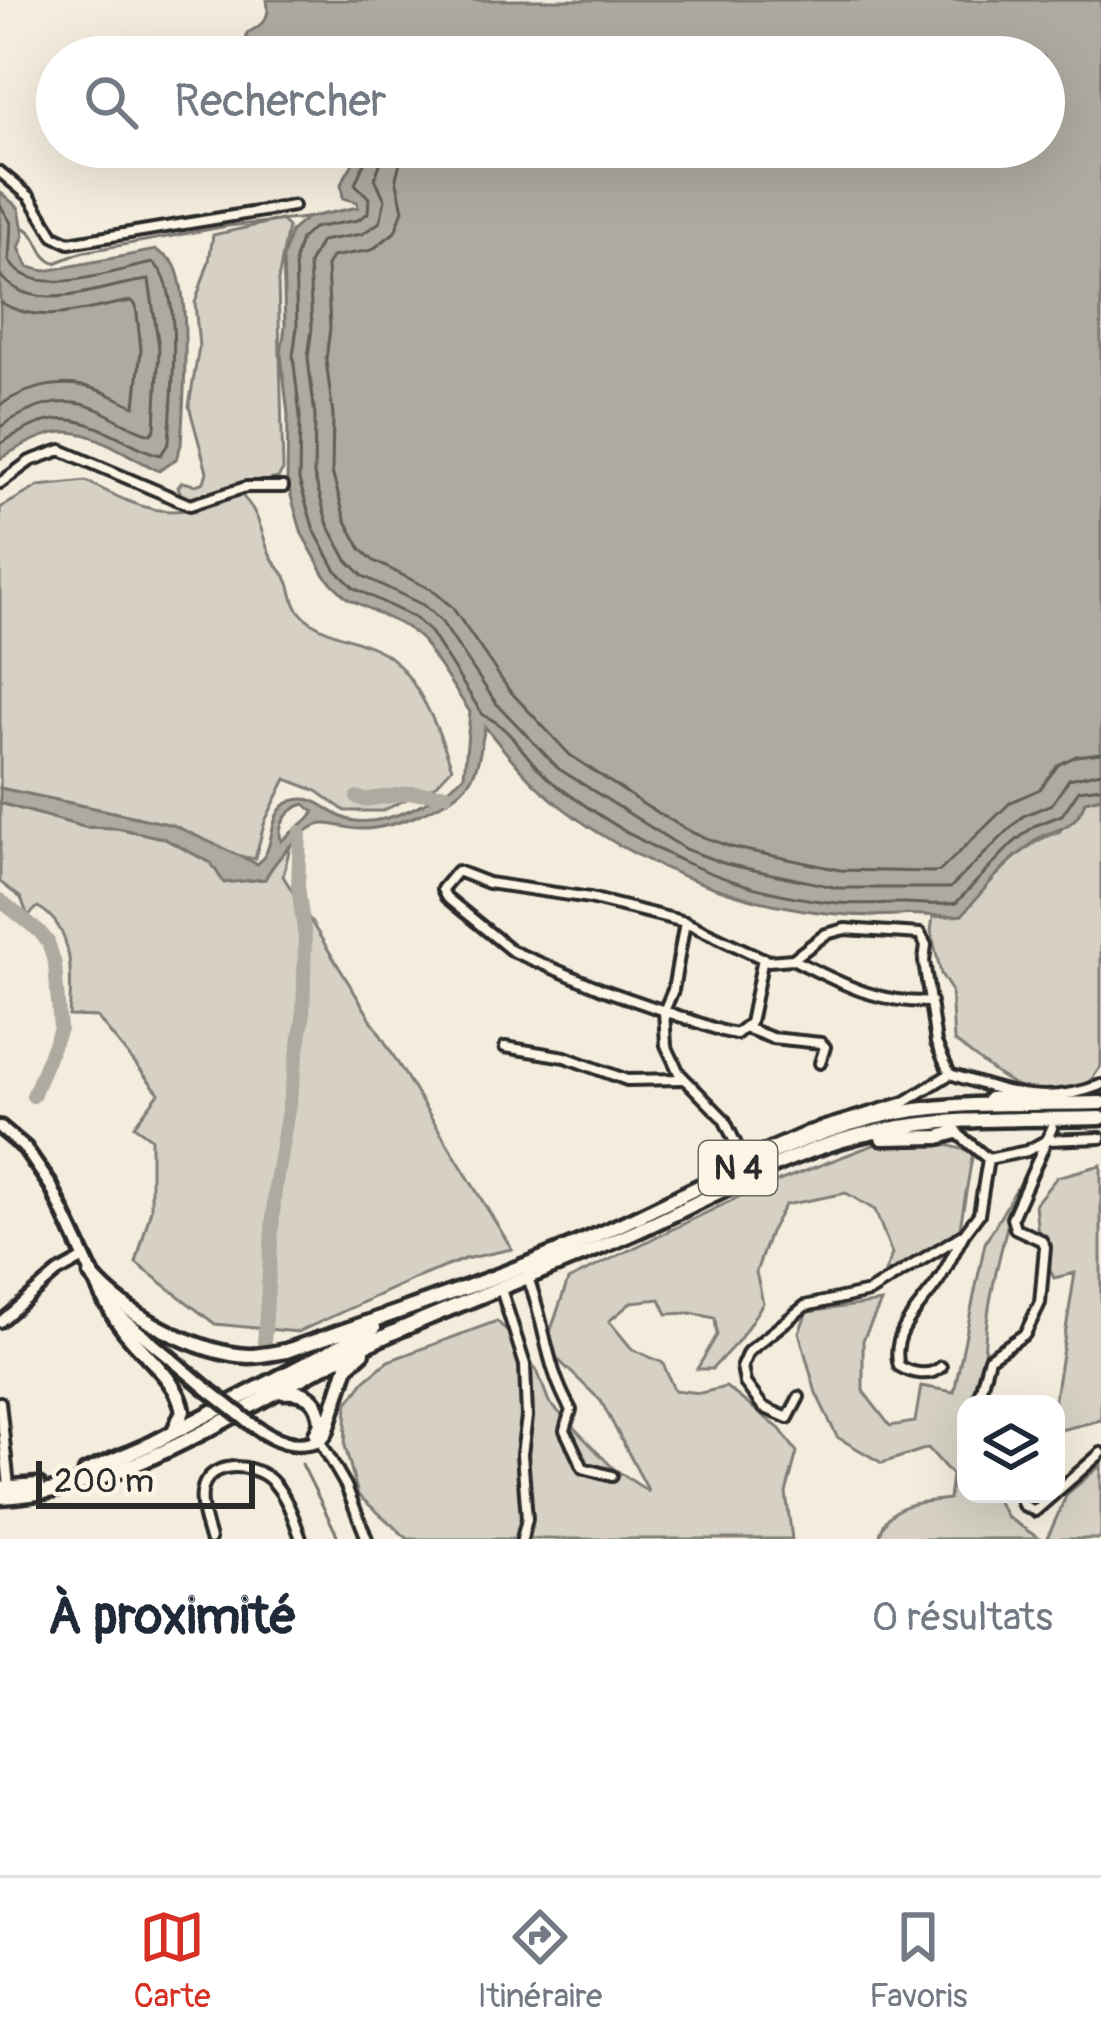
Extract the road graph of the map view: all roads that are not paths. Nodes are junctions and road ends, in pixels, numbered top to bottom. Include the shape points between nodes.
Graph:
1 (0, 172) edge
2 (293, 206) dead end
3 (0, 483) edge
4 (283, 487) dead end
5 (685, 922) junction
6 (763, 958) junction
7 (793, 959) junction
8 (931, 1002) junction
9 (664, 1011) junction
10 (746, 1028) junction
11 (505, 1047) dead end
12 (820, 1063) dead end
13 (950, 1074) junction
14 (684, 1079) junction
15 (1101, 1085) edge
16 (1018, 1096) junction
17 (1101, 1103) edge
18 (962, 1107) junction
19 (1101, 1120) edge
20 (0, 1127) edge
21 (956, 1132) joint
22 (1049, 1134) junction
23 (1101, 1138) edge
24 (828, 1144) junction
25 (743, 1159) junction
26 (988, 1159) junction
27 (964, 1234) junction
28 (84, 1258) junction
29 (526, 1271) junction
30 (91, 1275) joint
31 (502, 1289) junction
32 (429, 1301) junction
33 (117, 1309) junction
34 (0, 1322) edge
35 (418, 1322) junction
36 (168, 1332) junction
37 (144, 1337) junction
38 (144, 1356) junction
39 (941, 1367) dead end
40 (276, 1393) junction
41 (979, 1395) edge
42 (799, 1396) dead end
43 (0, 1402) edge
44 (174, 1432) junction
45 (317, 1437) junction
46 (1101, 1453) edge
47 (612, 1476) dead end
48 (1065, 1485) edge
49 (3, 1491) edge
50 (527, 1538) edge
51 (210, 1539) edge
52 (301, 1539) edge
53 (367, 1539) edge

1 - 2 street via 69,243
3 - 4 street via 61,450 190,505 246,487
5 - 6 street
5 - 9 street
5 - 9 street via 488,883 463,870 444,883 446,897 512,951
6 - 7 street
6 - 10 street
7 - 8 street via 869,996
7 - 8 street via 834,932 920,934
8 - 13 street
9 - 10 street via 736,1034
9 - 14 street via 666,1046
10 - 12 street via 821,1042
11 - 14 street via 565,1057 627,1080
13 - 16 street
13 - 25 street via 905,1102
14 - 25 street via 724,1119
15 - 16 street
16 - 18 highway
17 - 18 highway, N 4
18 - 29 highway, N 4 via 878,1117 809,1137
19 - 22 highway
19 - 24 highway, N 4 via 922,1124
20 - 28 main road via 38,1165
21 - 24 highway
21 - 26 street
22 - 23 street
22 - 26 street via 1027,1151
22 - 41 street via 1012,1218 1045,1247 1040,1303 1025,1334 989,1358
24 - 29 highway, N 4 via 640,1230
25 - 29 street
26 - 27 street via 979,1214
27 - 39 street via 915,1307 896,1354 908,1372
27 - 42 street via 869,1292 805,1306 748,1352 742,1376 763,1407 788,1418
28 - 30 main road
28 - 34 street
29 - 31 highway, N 4
29 - 32 highway, N 4
29 - 47 street via 549,1364 572,1410 565,1430 583,1468
30 - 33 highway
31 - 35 highway, N 4
31 - 50 street via 525,1365
32 - 36 highway via 262,1354
32 - 44 highway, N 4
33 - 36 highway
33 - 37 main road
33 - 38 highway
35 - 40 highway, N 4
35 - 45 highway via 351,1360 326,1432
36 - 37 highway
37 - 38 highway
37 - 45 main road, bridge via 272,1438 302,1445
38 - 44 highway via 181,1399
40 - 45 highway via 311,1398 320,1414
40 - 49 highway, N 4 via 115,1470 47,1491
43 - 49 street
44 - 49 highway, N 4 via 92,1470
45 - 53 street
46 - 48 street
51 - 52 street via 206,1479 234,1467 275,1484

